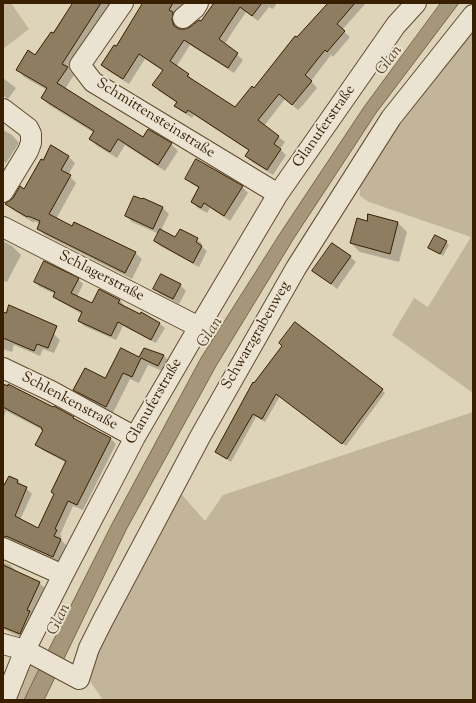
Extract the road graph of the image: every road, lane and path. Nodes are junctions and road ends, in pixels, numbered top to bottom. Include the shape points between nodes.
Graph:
1 (123, 3) edge
2 (198, 3) edge
3 (409, 5) edge
4 (473, 15) edge
5 (183, 18) dead end
6 (3, 108) edge
7 (3, 192) edge
8 (278, 194) junction
9 (3, 227) edge
10 (199, 326) junction
11 (3, 368) edge
12 (135, 437) junction
13 (3, 548) edge
14 (63, 575) junction
15 (3, 644) edge
16 (31, 653) junction
17 (5, 700) edge

1 - 8 street, Schmittensteinstraße via 80,64 93,82
2 - 5 street
3 - 8 street, Glanuferstraße
4 - 16 street, Schwarzgrabenweg via 391,118 296,268 201,435 90,648 73,675
6 - 7 street via 28,128 31,143
8 - 10 street, Glanuferstraße
9 - 10 street, Schlagerstraße
10 - 12 street, Glanuferstraße
11 - 12 street, Schlenkenstraße
12 - 14 street, Glanuferstraße
13 - 14 street
14 - 16 street, Glanuferstraße
15 - 16 street
16 - 17 street, Glanuferstraße

